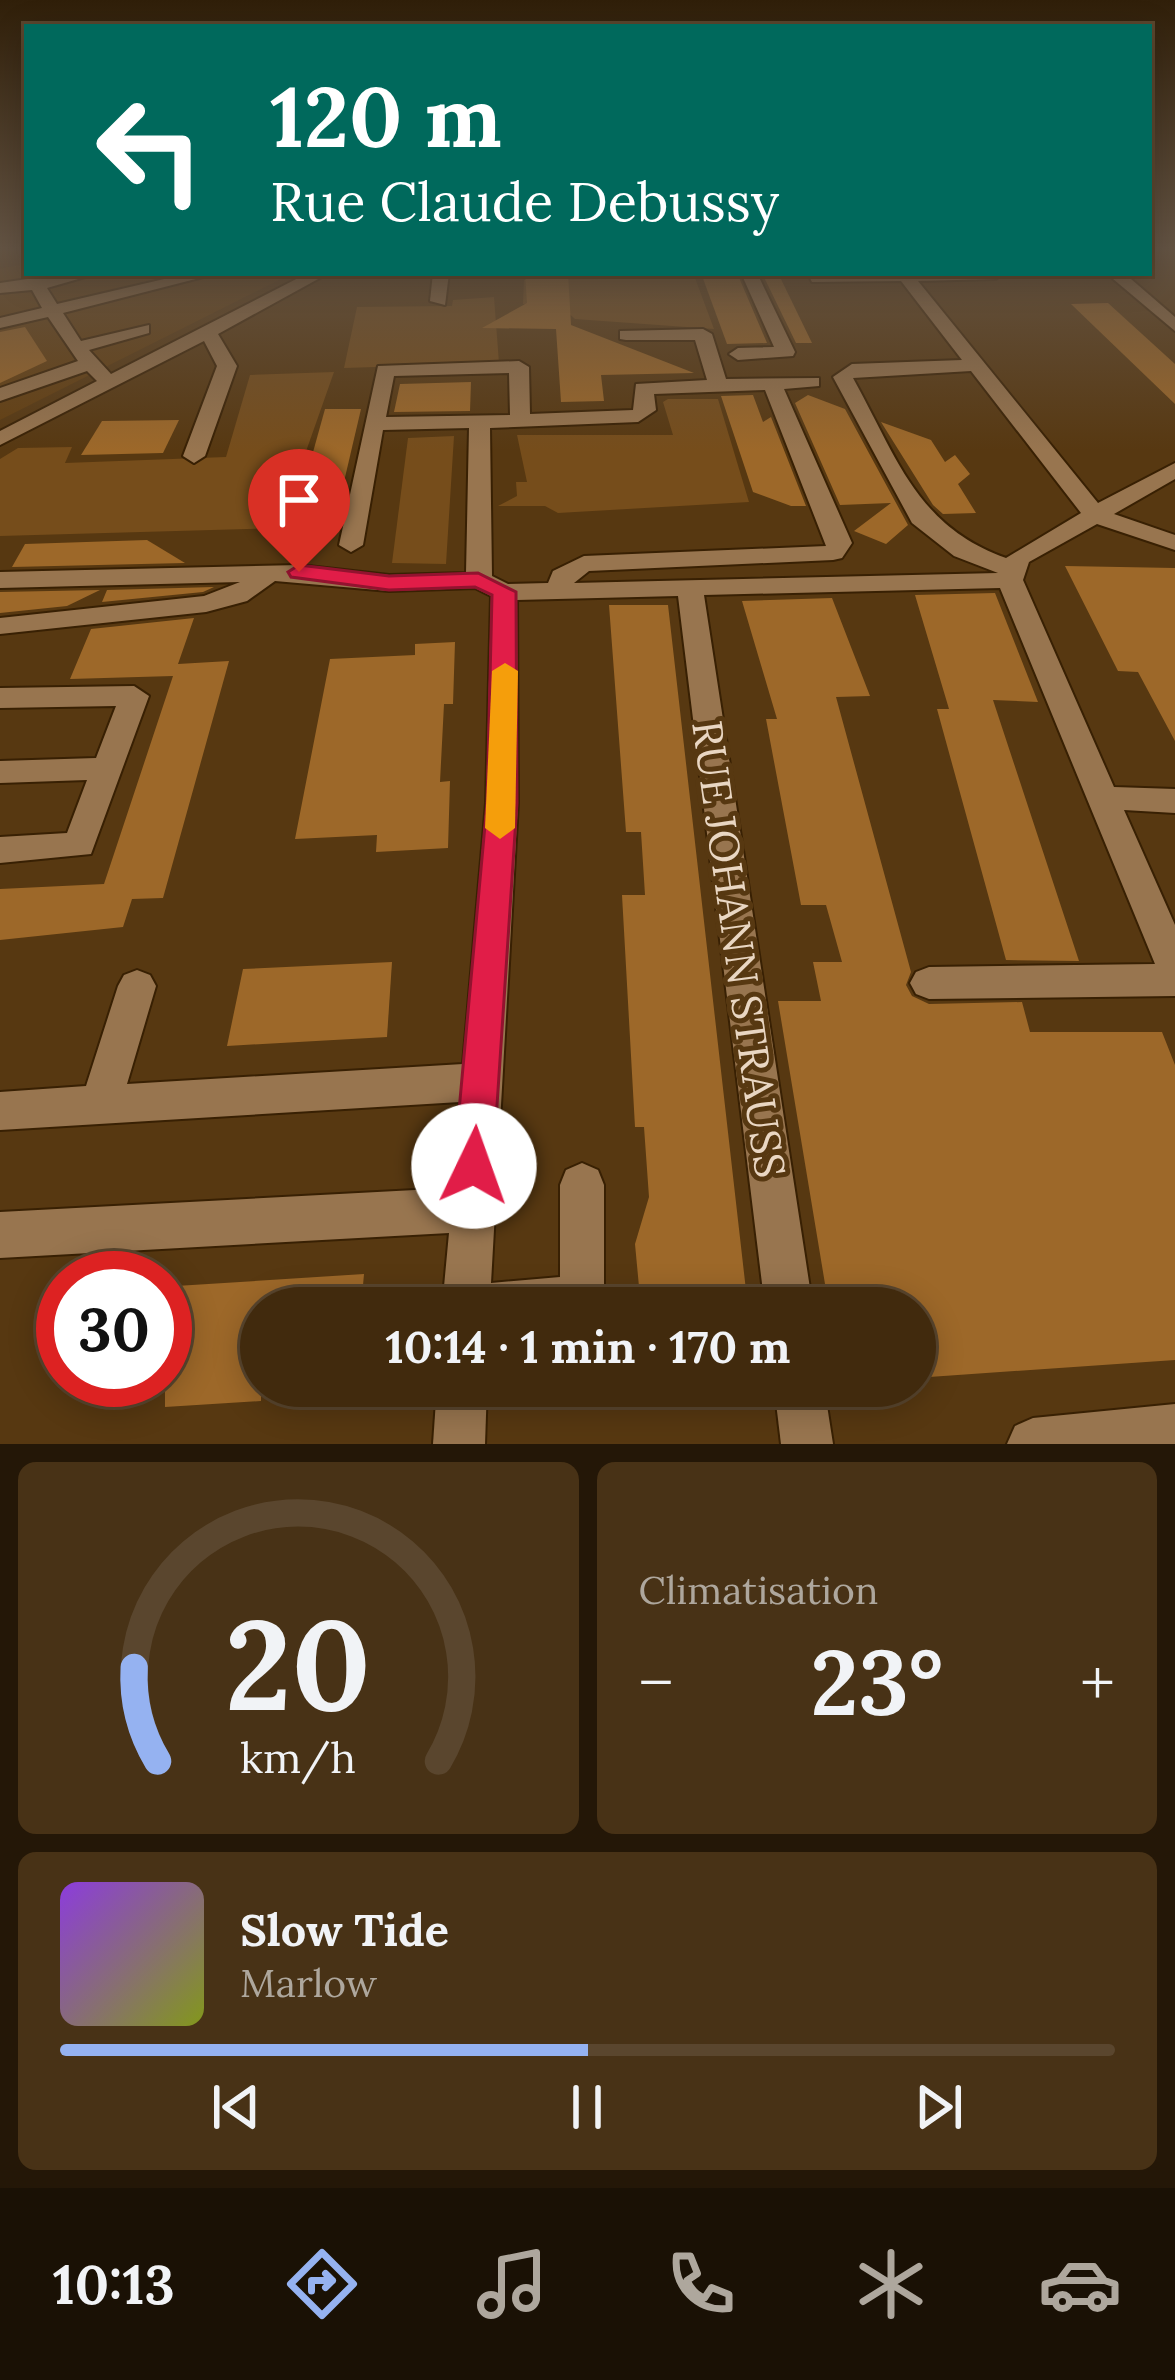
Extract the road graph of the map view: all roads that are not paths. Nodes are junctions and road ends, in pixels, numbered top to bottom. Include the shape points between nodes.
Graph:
1 (56, 315) edge
2 (238, 315) edge
3 (769, 315) edge
4 (937, 315) edge
5 (143, 329) dead end
6 (202, 334) junction
7 (626, 335) dead end
8 (738, 354) dead end
9 (83, 356) junction
10 (976, 365) junction
11 (812, 382) dead end
12 (109, 383) junction
13 (772, 383) junction
14 (718, 384) junction
15 (0, 395) edge
16 (520, 421) junction
17 (480, 422) junction
18 (374, 424) junction
19 (0, 439) edge
20 (194, 456) dead end
21 (1175, 470) edge
22 (1095, 515) junction
23 (1175, 542) edge
24 (351, 545) dead end
25 (270, 573) junction
26 (1010, 574) junction
27 (0, 580) edge
28 (491, 586) junction
29 (560, 589) junction
30 (690, 589) junction
31 (0, 626) edge
32 (0, 698) edge
33 (110, 767) junction
34 (0, 772) edge
35 (1106, 798) junction
36 (1175, 801) edge
37 (0, 850) edge
38 (1175, 968) edge
39 (1175, 980) edge
40 (929, 983) dead end
41 (137, 986) dead end
42 (478, 1082) junction
43 (101, 1103) junction
44 (0, 1111) edge
45 (582, 1185) dead end
46 (471, 1209) junction
47 (0, 1235) edge
48 (467, 1287) edge
49 (584, 1287) edge
50 (786, 1287) edge
51 (461, 1407) edge
52 (803, 1407) edge
53 (1175, 1430) edge
54 (459, 1444) edge
55 (807, 1444) edge
56 (1033, 1444) edge

1 - 9 street
2 - 6 street
3 - 8 street via 786,352
4 - 10 street
5 - 9 street
6 - 12 street
6 - 20 street via 227,366
7 - 14 street via 703,334
9 - 12 street
9 - 15 street
10 - 22 street
10 - 26 street via 843,376 920,518
11 - 13 street
12 - 19 street
13 - 14 street
13 - 29 street via 840,543 833,553 584,564 562,576
14 - 16 street via 643,388 646,410 638,416
16 - 17 street
16 - 18 street via 519,367 385,370
17 - 18 street
17 - 28 street
18 - 24 street
21 - 22 street
22 - 23 street
22 - 26 street
25 - 27 street
25 - 28 street
25 - 31 street via 206,604
26 - 30 street
26 - 35 street
28 - 29 street
28 - 42 street via 502,803
29 - 30 street
30 - 50 street, RUE JOHANN STRAUSS
32 - 33 street via 134,696
33 - 34 street
33 - 37 street via 79,845
35 - 36 street
35 - 38 street
39 - 40 street
41 - 43 street
42 - 43 street
42 - 46 street
43 - 44 street
45 - 49 street
46 - 47 street
46 - 48 street
51 - 54 street
52 - 55 street
53 - 56 street

